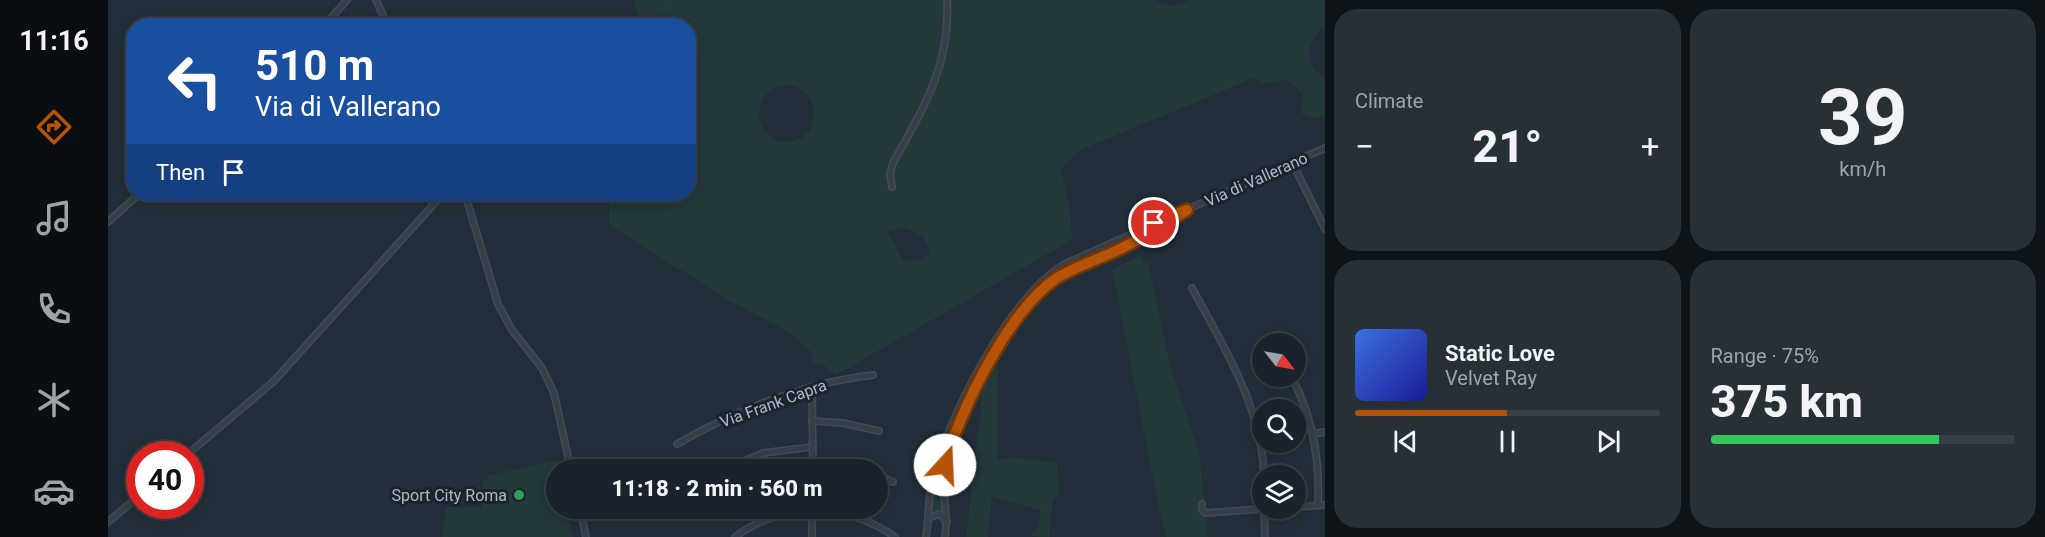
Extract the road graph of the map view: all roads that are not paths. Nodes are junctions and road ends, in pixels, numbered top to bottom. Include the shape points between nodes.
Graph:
1 (347, 0) edge
2 (376, 0) edge
3 (947, 0) edge
4 (331, 18) edge
5 (384, 18) edge
6 (1325, 148) edge
7 (1292, 162) junction
8 (892, 187) dead end
9 (131, 201) edge
10 (437, 201) edge
11 (467, 201) edge
12 (1187, 210) junction
13 (108, 222) edge
14 (1325, 229) edge
15 (1192, 288) dead end
16 (873, 375) dead end
17 (812, 387) junction
18 (1296, 387) edge
19 (812, 421) junction
20 (879, 432) dead end
21 (1325, 432) edge
22 (1313, 434) junction
23 (203, 441) edge
24 (677, 444) dead end
25 (812, 447) junction
26 (569, 459) edge
27 (749, 459) edge
28 (813, 459) edge
29 (1263, 465) edge
30 (888, 480) edge
31 (893, 482) dead end
32 (1202, 504) dead end
33 (1322, 505) edge
34 (1306, 506) edge
35 (126, 507) edge
36 (1252, 510) edge
37 (928, 518) junction
38 (582, 519) edge
39 (765, 519) edge
40 (812, 519) edge
41 (863, 519) edge
42 (1264, 519) edge
43 (947, 521) junction
44 (108, 522) edge
45 (586, 537) edge
46 (735, 537) edge
47 (812, 537) edge
48 (895, 537) edge
49 (926, 537) edge
50 (945, 537) edge
51 (1264, 537) edge

1 - 4 street
2 - 5 street
3 - 8 street via 941,66 928,101 893,163
6 - 7 street, Via di Vallerano
7 - 12 street, Via di Vallerano
7 - 14 street
9 - 13 street
10 - 23 street via 274,381
11 - 26 street via 498,304 512,330 542,368 554,393
12 - 37 street, Via di Vallerano via 1060,267 1025,299 1009,320 962,405 935,473
12 - 43 street, Via di Vallerano via 1149,234 1059,277 1024,310 974,392 948,454 943,478
15 - 29 street via 1249,400
16 - 17 street, Via Frank Capra
17 - 19 street
17 - 24 street, Via Frank Capra via 740,414
18 - 22 street
19 - 20 street
19 - 25 street
21 - 22 street
22 - 33 street
25 - 27 street via 763,453
25 - 28 street
30 - 31 street
32 - 36 street via 1206,513
33 - 34 street
35 - 44 street
37 - 43 street via 939,514
37 - 49 street, Via di Vallerano
38 - 45 street
39 - 46 street
40 - 47 street
41 - 48 street
42 - 51 street
43 - 50 street, Via di Vallerano

